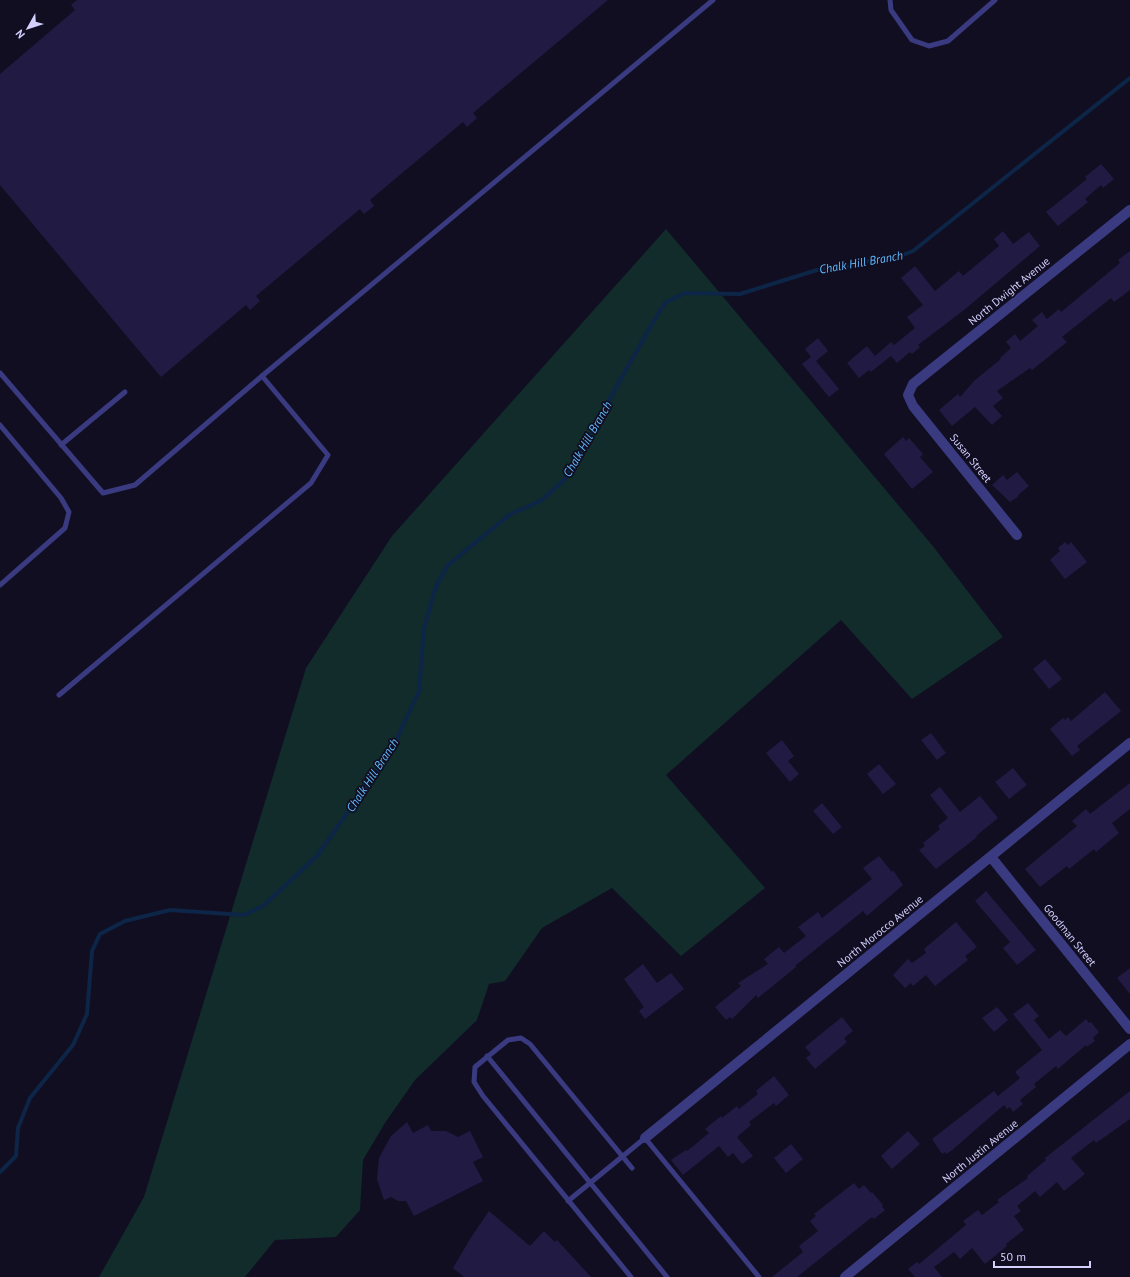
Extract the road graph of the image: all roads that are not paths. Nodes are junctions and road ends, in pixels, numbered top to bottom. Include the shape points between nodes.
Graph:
1 (712, 0) edge
2 (890, 0) edge
3 (995, 0) edge
4 (1130, 210) edge
5 (0, 373) edge
6 (262, 376) junction
7 (125, 392) dead end
8 (908, 395) joint
9 (0, 424) edge
10 (61, 445) junction
11 (1018, 535) dead end
12 (0, 584) edge
13 (59, 695) dead end
14 (1130, 743) edge
15 (990, 857) junction
16 (1130, 1029) edge
17 (1130, 1044) edge
18 (487, 1056) junction
19 (645, 1138) junction
20 (623, 1156) junction
21 (632, 1168) dead end
22 (591, 1183) junction
23 (568, 1201) junction
24 (631, 1277) edge
25 (667, 1277) edge
26 (759, 1277) edge
27 (845, 1277) edge

1 - 6 lane
2 - 3 lane via 891,10 912,40 929,46 948,41
4 - 8 street, North Dwight Avenue via 913,384
5 - 10 lane
6 - 10 lane via 135,485 103,494
6 - 13 lane via 328,455 311,483
7 - 10 lane
8 - 11 street, Susan Street via 913,406
9 - 12 lane via 61,498 69,512 65,528
14 - 15 street, North Morocco Avenue
15 - 16 street, Goodman Street
15 - 19 street, North Morocco Avenue
17 - 27 street, North Justin Avenue
18 - 20 lane via 508,1040 521,1038 530,1044
18 - 22 lane
18 - 23 lane via 475,1067 474,1082
19 - 20 lane
19 - 26 lane
20 - 21 lane
20 - 22 lane
22 - 23 lane
22 - 25 lane
23 - 24 lane

